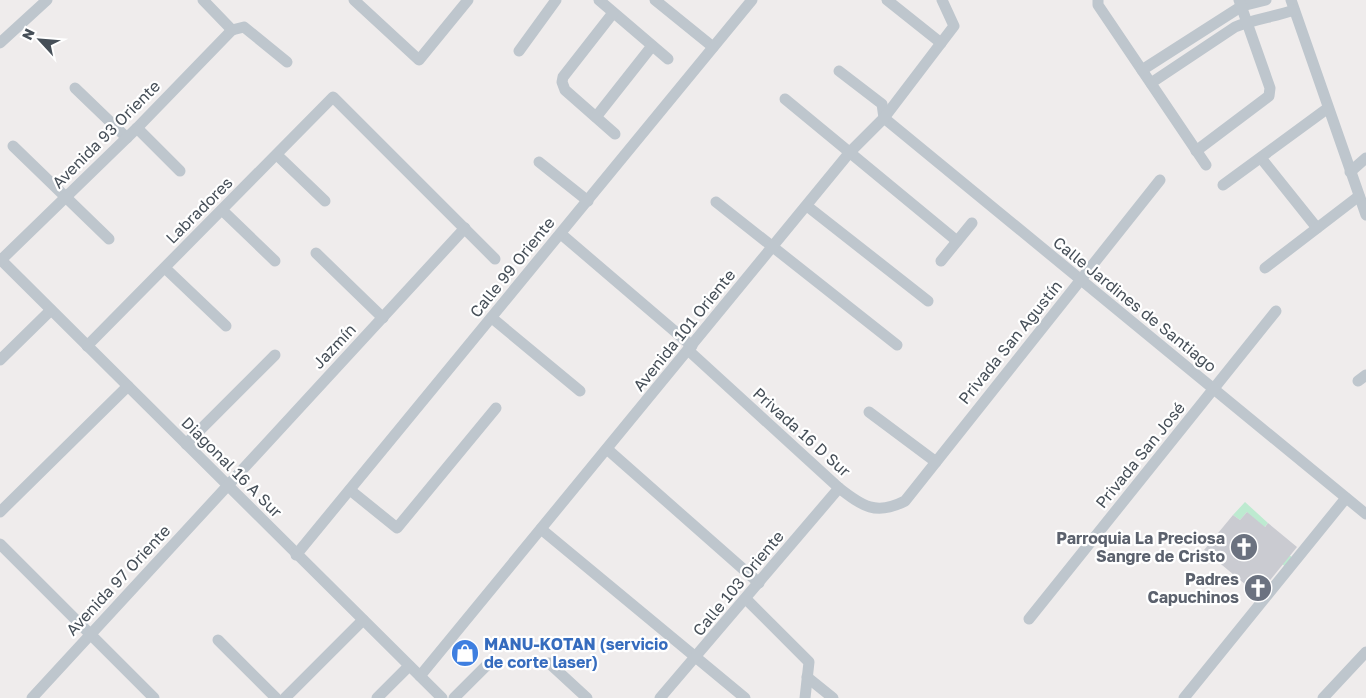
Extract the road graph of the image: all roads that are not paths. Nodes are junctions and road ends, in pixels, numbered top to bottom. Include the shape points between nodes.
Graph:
1 (47, 0) edge
2 (203, 0) edge
3 (354, 0) edge
4 (468, 0) edge
5 (556, 0) edge
6 (598, 0) edge
7 (655, 0) edge
8 (752, 0) edge
9 (887, 0) edge
10 (942, 0) edge
11 (1098, 0) edge
12 (1266, 0) edge
13 (1241, 3) edge
14 (1292, 5) edge
15 (613, 13) junction
16 (1248, 21) junction
17 (232, 30) junction
18 (0, 43) edge
19 (941, 43) junction
20 (652, 46) junction
21 (713, 47) junction
22 (519, 51) dead end
23 (668, 59) dead end
24 (287, 62) dead end
25 (1142, 70) junction
26 (839, 71) dead end
27 (1151, 83) junction
28 (75, 88) dead end
29 (785, 99) dead end
30 (1328, 108) junction
31 (596, 117) junction
32 (884, 118) junction
33 (137, 128) junction
34 (614, 134) dead end
35 (127, 138) junction
36 (13, 146) dead end
37 (1196, 151) junction
38 (850, 152) junction
39 (277, 155) junction
40 (1261, 158) junction
41 (1366, 158) edge
42 (539, 162) dead end
43 (1206, 165) dead end
44 (180, 171) dead end
45 (1350, 172) junction
46 (1160, 180) dead end
47 (1223, 185) dead end
48 (1359, 196) junction
49 (66, 197) junction
50 (325, 200) dead end
51 (588, 201) junction
52 (716, 202) dead end
53 (806, 206) junction
54 (222, 210) junction
55 (1366, 215) edge
56 (972, 223) dead end
57 (465, 228) junction
58 (1317, 228) junction
59 (561, 234) junction
60 (109, 240) dead end
61 (957, 241) junction
62 (773, 247) junction
63 (316, 253) dead end
64 (495, 259) dead end
65 (0, 260) edge
66 (275, 261) dead end
67 (942, 261) dead end
68 (165, 268) junction
69 (1265, 268) dead end
70 (1080, 280) junction
71 (928, 301) dead end
72 (51, 310) junction
73 (1276, 310) dead end
74 (382, 318) junction
75 (492, 318) junction
76 (226, 326) dead end
77 (897, 345) dead end
78 (88, 346) junction
79 (690, 348) junction
80 (275, 355) dead end
81 (0, 360) edge
82 (128, 386) junction
83 (1213, 389) junction
84 (580, 391) dead end
85 (496, 408) dead end
86 (869, 412) dead end
87 (186, 444) junction
88 (607, 449) junction
89 (936, 462) junction
90 (228, 486) junction
91 (839, 488) junction
92 (350, 490) junction
93 (1346, 498) junction
94 (905, 501) joint
95 (0, 512) edge
96 (1366, 514) edge
97 (541, 529) junction
98 (0, 544) edge
99 (296, 554) junction
100 (760, 583) junction
101 (746, 599) junction
102 (1029, 619) dead end
103 (363, 620) junction
104 (89, 634) junction
105 (218, 640) dead end
106 (1366, 652) edge
107 (696, 656) junction
108 (549, 663) dead end
109 (488, 664) dead end
110 (409, 666) junction
111 (420, 676) junction
112 (807, 678) junction
113 (32, 698) edge
114 (154, 698) edge
115 (276, 698) edge
116 (284, 698) edge
117 (377, 698) edge
118 (442, 698) edge
119 (454, 698) edge
120 (586, 698) edge
121 (660, 698) edge
122 (745, 698) edge
123 (805, 698) edge
124 (832, 698) edge
125 (1184, 698) edge
126 (1324, 698) edge

1 - 18 street
2 - 17 street
3 - 4 street via 419,60
5 - 22 street
6 - 15 street
7 - 21 street
8 - 21 street, Calle 99 Oriente
9 - 19 street
10 - 19 street, Avenida 101 Oriente via 954,26
11 - 25 street via 1098,5
12 - 13 street
13 - 16 street
13 - 25 street
14 - 16 street via 1271,18
14 - 30 street
15 - 20 street
15 - 31 street via 562,82 565,90
16 - 27 street
16 - 37 street via 1270,88 1269,96
17 - 24 street via 244,27
17 - 33 street, Avenida 93 Oriente
19 - 32 street, Avenida 101 Oriente
20 - 23 street
20 - 31 street
21 - 51 street, Calle 99 Oriente
25 - 27 street
26 - 32 street via 882,104
27 - 37 street
28 - 35 street
29 - 38 street
30 - 40 street
30 - 45 street
31 - 34 street
32 - 38 street, Avenida 101 Oriente
32 - 70 street, Calle Jardines de Santiago
33 - 35 street, Avenida 93 Oriente
33 - 44 street
35 - 49 street, Avenida 93 Oriente
36 - 49 street
37 - 43 street
38 - 53 street, Avenida 101 Oriente
38 - 61 street
39 - 50 street
39 - 54 street, Labradores
39 - 57 street, Labradores via 333,97
40 - 47 street
40 - 58 street
41 - 45 street
42 - 51 street
45 - 48 street
46 - 70 street, Privada San Agustín
48 - 55 street
48 - 58 street
49 - 60 street
49 - 65 street, Avenida 93 Oriente
51 - 59 street, Calle 99 Oriente
52 - 62 street
53 - 62 street, Avenida 101 Oriente
53 - 71 street
54 - 66 street
54 - 68 street, Labradores
56 - 61 street
57 - 64 street
57 - 74 street, Jazmín
58 - 69 street
59 - 75 street, Calle 99 Oriente
59 - 79 street, Privada 16 D Sur
61 - 67 street
62 - 77 street
62 - 79 street, Avenida 101 Oriente
63 - 74 street
65 - 72 street, Diagonal 16 A Sur
68 - 76 street
68 - 78 street, Labradores
70 - 83 street, Calle Jardines de Santiago
70 - 89 street, Privada San Agustín
72 - 78 street, Diagonal 16 A Sur
72 - 81 street
73 - 83 street, Privada San José
74 - 90 street, Jazmín
75 - 84 street
75 - 92 street, Calle 99 Oriente
78 - 82 street, Diagonal 16 A Sur
79 - 88 street, Avenida 101 Oriente
79 - 91 street, Privada 16 D Sur
80 - 87 street
82 - 87 street, Diagonal 16 A Sur
82 - 95 street
83 - 93 street, Calle Jardines de Santiago
83 - 102 street, Privada San José
85 - 92 street via 397,528
86 - 89 street
87 - 90 street, Diagonal 16 A Sur
88 - 97 street, Avenida 101 Oriente
88 - 100 street
89 - 94 street, Privada San Agustín
90 - 99 street, Diagonal 16 A Sur
90 - 104 street, Avenida 97 Oriente
91 - 94 street, Privada 16 D Sur via 860,504 873,508 890,509
91 - 100 street, Calle 103 Oriente
92 - 99 street, Calle 99 Oriente
93 - 96 street, Calle Jardines de Santiago
93 - 125 street
97 - 107 street
97 - 111 street, Avenida 101 Oriente
98 - 104 street
99 - 103 street, Diagonal 16 A Sur
100 - 101 street, Calle 103 Oriente
101 - 107 street, Calle 103 Oriente
101 - 112 street via 809,662
103 - 110 street, Diagonal 16 A Sur
103 - 116 street
104 - 113 street, Avenida 97 Oriente
104 - 114 street
105 - 115 street
106 - 126 street
107 - 121 street, Calle 103 Oriente
107 - 122 street
108 - 120 street
109 - 119 street
110 - 111 street, Diagonal 16 A Sur
110 - 117 street
111 - 118 street, Diagonal 16 A Sur
112 - 123 street
112 - 124 street

